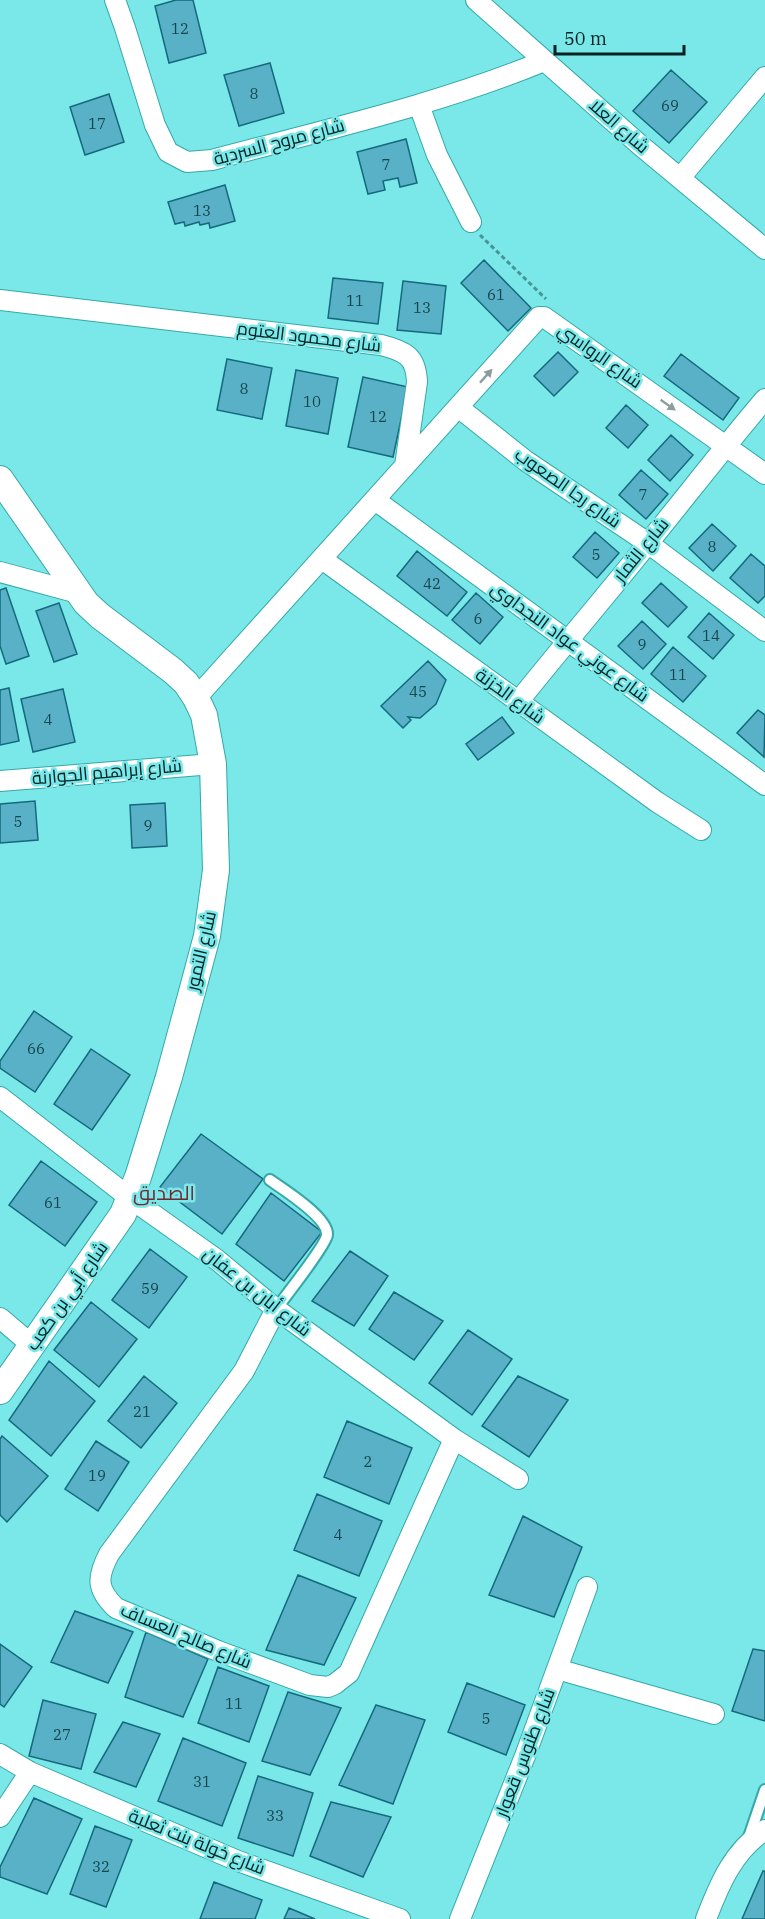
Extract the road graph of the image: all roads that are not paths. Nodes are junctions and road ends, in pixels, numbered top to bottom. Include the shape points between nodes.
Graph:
1 (115, 0) edge
2 (476, 0) edge
3 (544, 61) junction
4 (765, 77) edge
5 (419, 105) junction
6 (680, 178) junction
7 (471, 222) road end
8 (765, 249) edge
9 (0, 300) edge
10 (765, 399) edge
11 (458, 407) junction
12 (725, 445) junction
13 (405, 466) junction
14 (765, 474) edge
15 (0, 479) edge
16 (375, 500) junction
17 (648, 543) junction
18 (322, 559) junction
19 (0, 572) edge
20 (78, 593) junction
21 (765, 631) edge
22 (566, 641) junction
23 (196, 698) junction
24 (518, 702) junction
25 (213, 764) junction
26 (0, 781) edge
27 (765, 785) edge
28 (701, 830) dead end
29 (0, 1097) edge
30 (270, 1180) dead end
31 (130, 1198) junction
32 (276, 1309) junction
33 (0, 1318) edge
34 (33, 1346) junction
35 (0, 1391) edge
36 (454, 1439) junction
37 (518, 1479) dead end
38 (587, 1587) dead end
39 (557, 1669) junction
40 (714, 1714) dead end
41 (0, 1754) edge
42 (30, 1772) junction
43 (765, 1790) edge
44 (0, 1817) edge
45 (765, 1830) edge
46 (747, 1844) junction
47 (400, 1919) edge
48 (460, 1919) edge
49 (706, 1919) edge

1 - 5 street, شارع مروح السردية via 154,125 168,152 187,162 212,160
2 - 3 street, شارع العلا
3 - 5 street, شارع مروح السردية
3 - 6 street, شارع العلا
4 - 6 street
5 - 7 street via 437,155
6 - 8 street, شارع العلا
9 - 13 street, شارع محمود العتوم via 397,349 413,361 417,382
10 - 12 street, شارع الثمار
11 -> 12 street, شارع الرواسي via 542,316
11 - 13 street, شارع الرواسي
11 - 17 street, شارع رجا الصعوب via 526,461
12 - 14 street, شارع الرواسي
12 - 17 street, شارع الثمار
13 - 16 street
15 - 20 street
16 - 18 street
16 - 22 street, شارع عوني عواد النجداوي
17 - 21 street, شارع رجا الصعوب
17 - 22 street, شارع الثمار
18 - 23 street
18 - 24 street, شارع الخزنة
19 - 20 street
20 - 23 street via 100,616 173,671
22 - 24 street, شارع الثمار
22 - 27 street, شارع عوني عواد النجداوي
23 - 25 street, شارع التمور via 204,715
24 - 28 street, شارع الخزنة
25 - 26 street, شارع إبراهيم الجوارنة
25 - 31 street, شارع التمور via 216,870 207,936 169,1077
29 - 31 street, شارع أبان بن عفان
30 - 32 lane via 318,1217 327,1235
31 - 32 street, شارع أبان بن عفان via 216,1259
31 - 34 street, شارع أبي بن كعب via 117,1226
32 - 36 street, شارع أبان بن عفان
32 - 36 street, شارع صالح العساف via 244,1371 109,1554 100,1582 116,1608 283,1677 318,1687 335,1684 350,1673
33 - 34 street
34 - 35 street, شارع أبي بن كعب
36 - 37 street, شارع أبان بن عفان
38 - 39 street, شارع طنوس قعوار
39 - 40 street
39 - 48 street, شارع طنوس قعوار
41 - 42 street, شارع خولة بنت ثعلبة
42 - 44 street
42 - 47 street, شارع خولة بنت ثعلبة via 238,1861
43 - 46 lane
45 - 46 street
46 - 49 street via 718,1888

